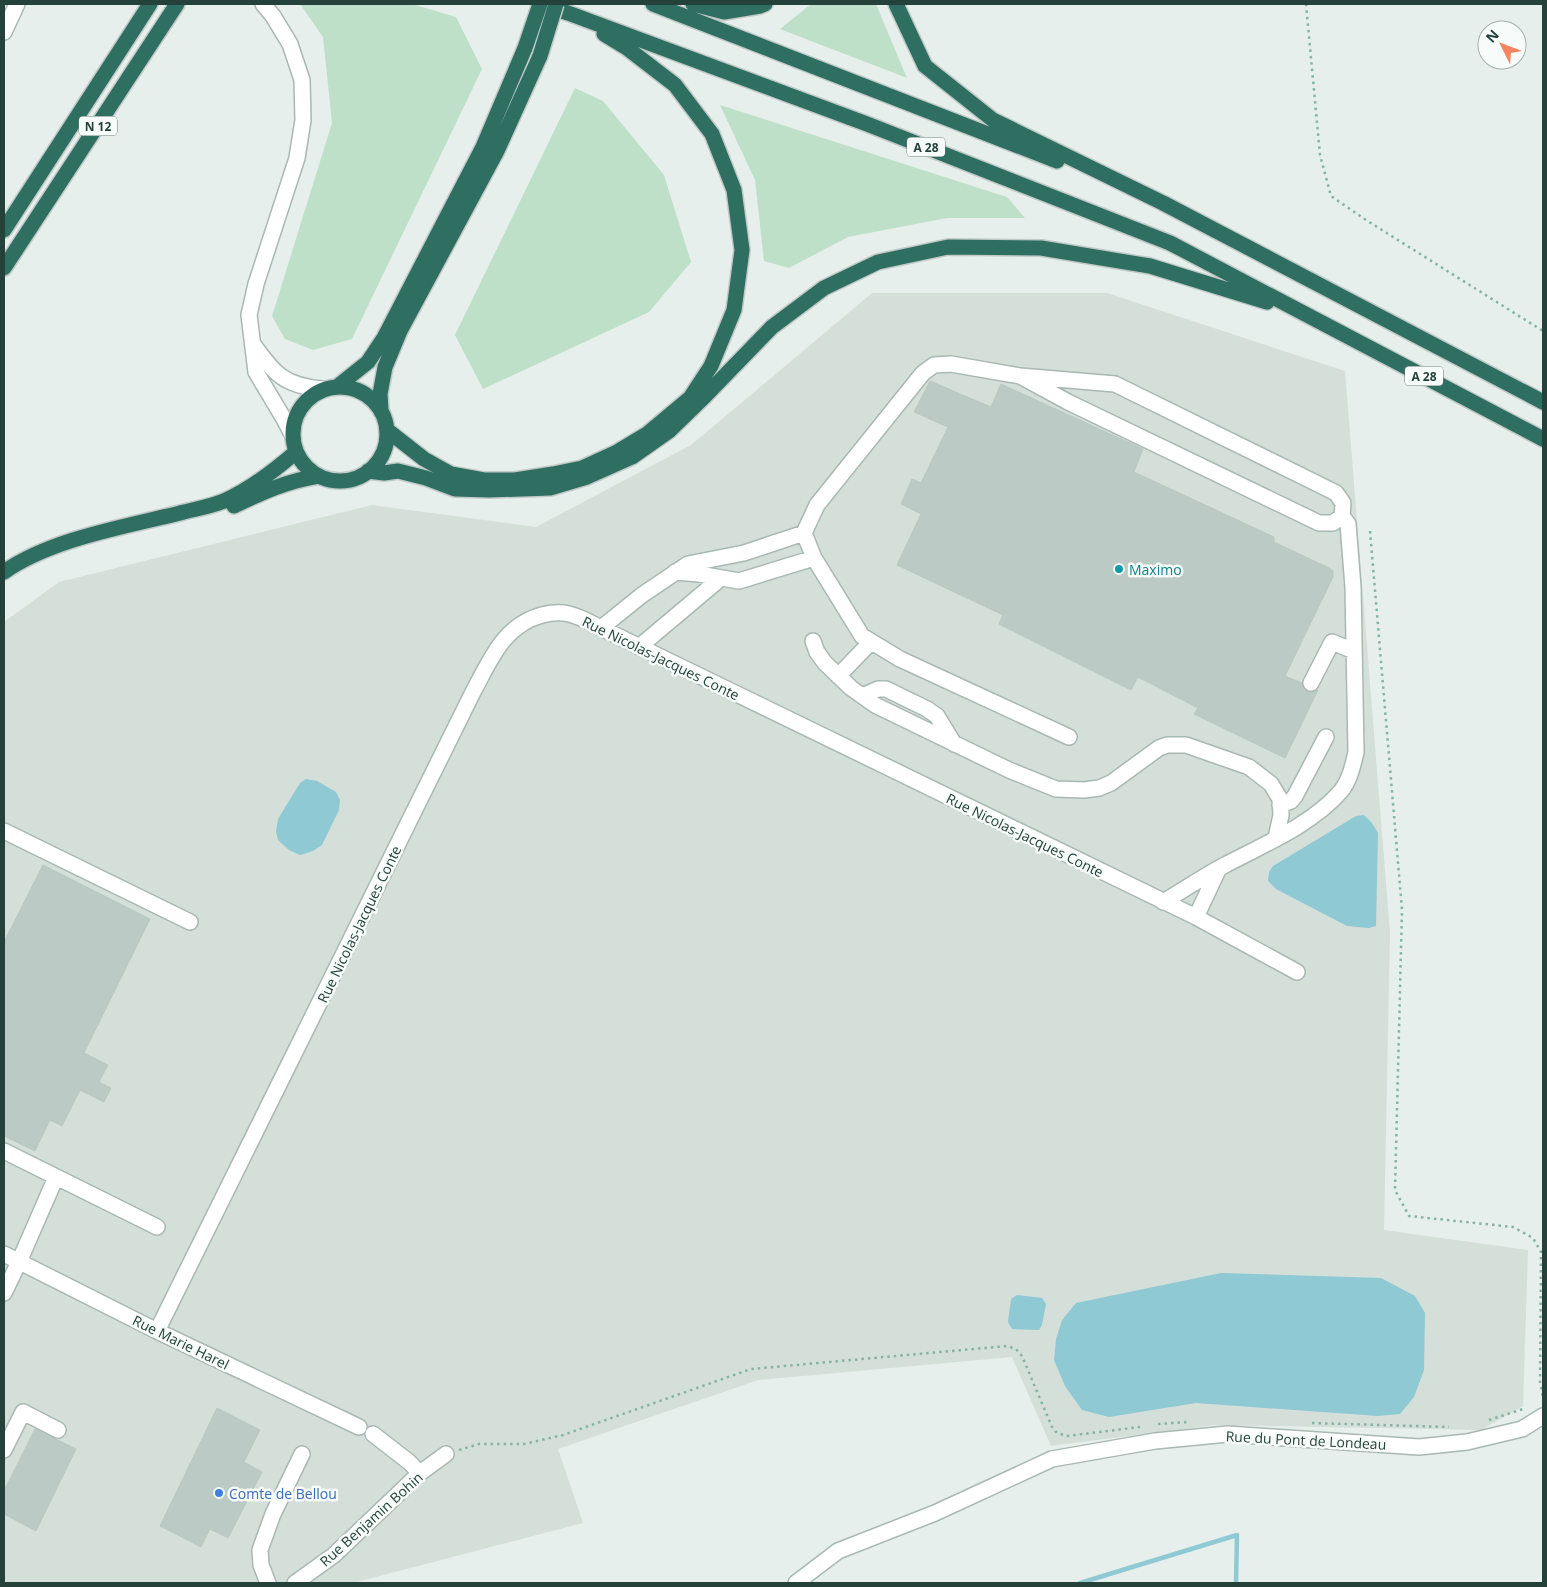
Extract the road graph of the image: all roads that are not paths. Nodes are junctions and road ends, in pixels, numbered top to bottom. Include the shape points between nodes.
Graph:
1 (17, 4) edge
2 (150, 4) edge
3 (177, 4) edge
4 (263, 4) edge
5 (539, 4) edge
6 (556, 4) edge
7 (653, 4) edge
8 (693, 4) edge
9 (765, 4) edge
10 (896, 4) edge
11 (568, 13) junction
12 (4, 32) edge
13 (1163, 203) junction
14 (4, 230) edge
15 (4, 268) edge
16 (1304, 314) junction
17 (252, 343) junction
18 (1020, 376) junction
19 (330, 388) junction
20 (1543, 402) edge
21 (381, 410) junction
22 (387, 430) junction
23 (292, 436) junction
24 (1543, 439) edge
25 (296, 452) junction
26 (368, 471) junction
27 (319, 476) junction
28 (1342, 516) junction
29 (120, 528) junction
30 (804, 533) junction
31 (814, 558) junction
32 (4, 572) edge
33 (675, 572) junction
34 (721, 578) junction
35 (601, 628) junction
36 (813, 640) dead end
37 (871, 642) junction
38 (639, 646) junction
39 (1354, 651) junction
40 (838, 676) junction
41 (1311, 683) dead end
42 (1069, 737) dead end
43 (1326, 737) dead end
44 (1280, 805) junction
45 (4, 831) edge
46 (1276, 838) junction
47 (1219, 868) junction
48 (1163, 902) junction
49 (1196, 917) junction
50 (190, 922) dead end
51 (1297, 972) dead end
52 (4, 1150) edge
53 (56, 1177) junction
54 (157, 1227) dead end
55 (4, 1254) edge
56 (19, 1262) junction
57 (4, 1293) edge
58 (157, 1331) junction
59 (1543, 1416) edge
60 (58, 1430) dead end
61 (4, 1450) edge
62 (302, 1454) dead end
63 (446, 1454) road end
64 (420, 1473) junction
65 (268, 1583) edge
66 (295, 1583) edge
67 (796, 1583) edge

1 - 12 street
2 - 14 highway, N 12
3 - 15 highway, N 12
4 - 17 street via 290,44 302,80 303,120 297,158 256,284 249,315
5 - 11 highway, A 28
5 - 19 highway, bridge via 483,147 384,338 368,362
6 - 21 highway, bridge via 540,56 497,152 400,331 385,367
7 - 13 highway, A 28
8 - 9 highway via 724,12
10 - 13 highway via 925,66 993,120
11 - 16 highway, A 28 via 867,124 1170,243
11 - 22 highway via 627,48 675,85 712,134 734,190 742,250 734,310 711,366 690,398 647,434 582,468 552,474 515,480 484,480 451,474 424,459
13 - 20 highway, A 28
16 - 24 highway, A 28
16 - 26 highway via 1150,266 1041,248 948,247 878,262 824,288 772,327 669,431 632,457 587,477 550,488 489,490 455,489 398,471
17 - 19 street via 283,379 304,388
17 - 23 street via 256,372
18 - 28 street via 1319,523 1333,524
18 - 28 street via 1115,384 1336,493 1343,503
18 - 30 street via 951,364 934,365 923,373 816,504
19 - 21 highway via 351,388 363,392
19 - 23 highway via 310,397 300,408
21 - 22 highway
22 - 26 highway via 382,453
23 - 25 highway
25 - 27 highway via 302,462
25 - 29 highway via 264,479 223,501
26 - 27 highway via 344,480
27 - 29 highway via 276,486 226,510 164,524
28 - 39 street via 1348,524
29 - 32 highway via 48,548
30 - 31 street
30 - 33 street via 744,553 688,564
31 - 34 street via 739,581
31 - 37 street via 862,636
33 - 34 street
33 - 35 street
34 - 38 street
35 - 38 street, Rue Nicolas-Jacques Conte
35 - 58 street, Rue Nicolas-Jacques Conte via 569,614 551,613 529,619 510,632 497,649
36 - 40 street via 825,664
37 - 40 street
37 - 42 street via 900,659
38 - 48 street, Rue Nicolas-Jacques Conte
39 - 41 street via 1332,642
39 - 46 street via 1356,752 1350,775 1342,790 1320,811
40 - 44 street via 875,705 1009,770 1056,789 1099,788 1159,748 1186,745 1249,767 1271,784
43 - 44 street via 1295,796
44 - 46 street
45 - 50 street
46 - 47 street
47 - 48 street
47 - 49 street
48 - 49 street, Rue Nicolas-Jacques Conte
49 - 51 street, Rue Nicolas-Jacques Conte
52 - 53 street
53 - 54 street
53 - 56 street
55 - 56 street, Rue Marie Harel
56 - 57 street
56 - 58 street, Rue Marie Harel
58 - 64 street, Rue Marie Harel via 366,1431
59 - 67 street, Rue du Pont de Londeau via 1522,1428 1467,1442 1419,1447 1228,1434 1155,1441 1052,1459 935,1513 838,1552
60 - 61 street via 23,1412
62 - 65 street via 273,1514 260,1550 261,1565
63 - 64 street, Rue Benjamin Bohin
64 - 66 street, Rue Benjamin Bohin via 334,1555

